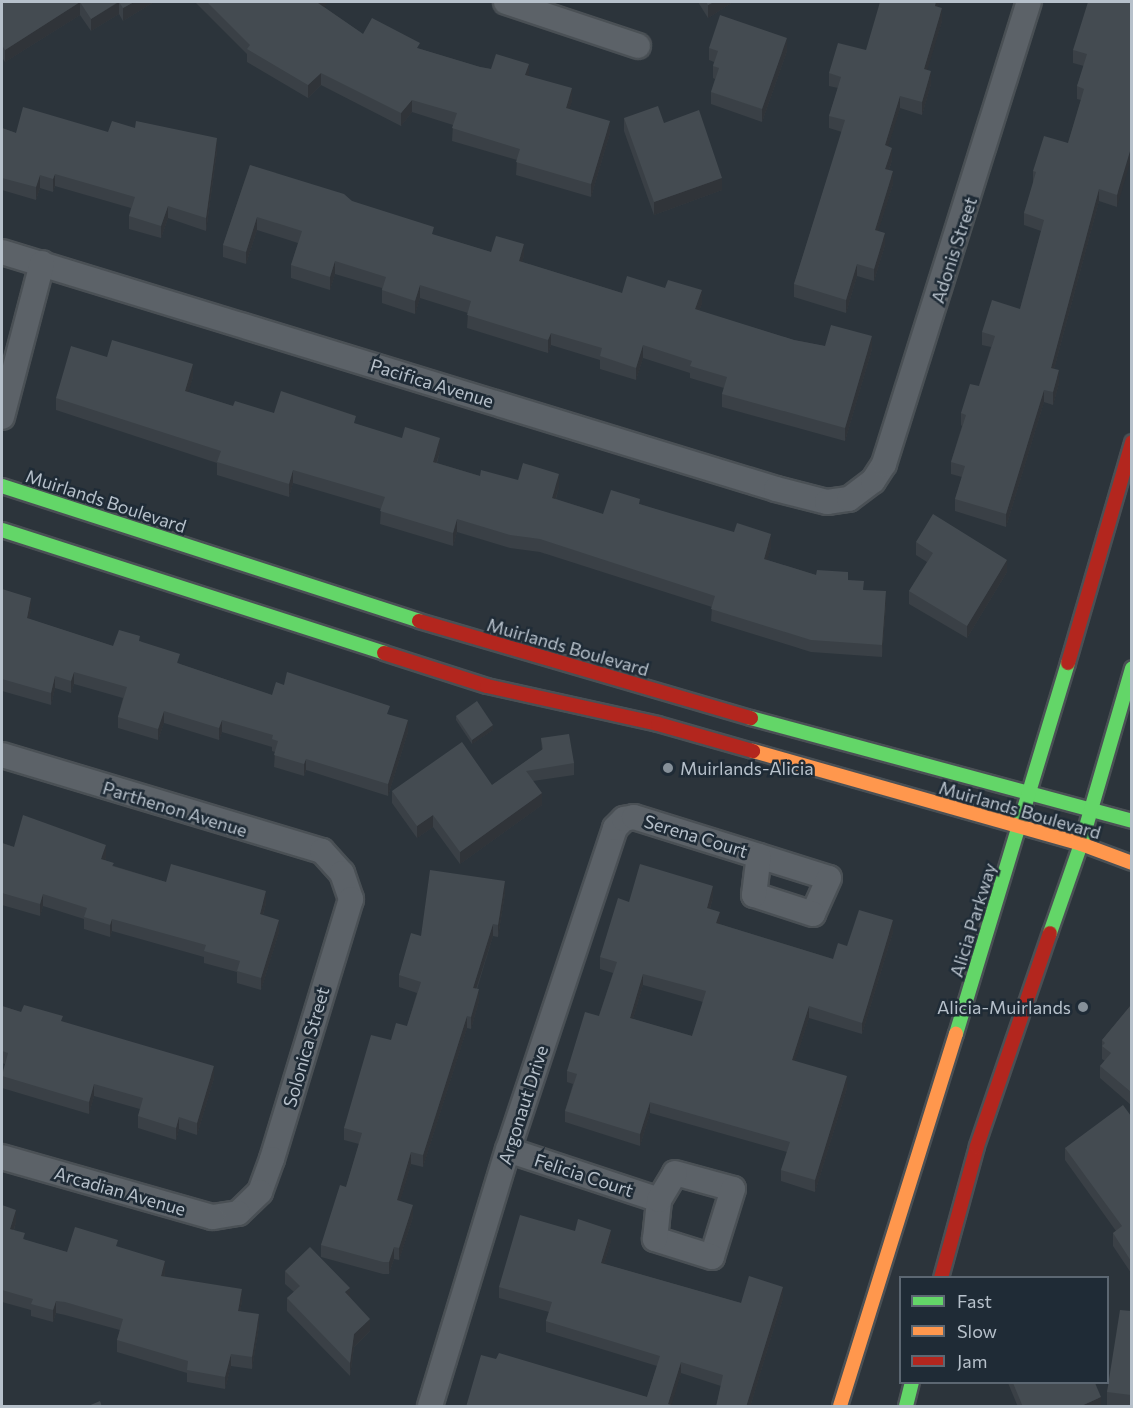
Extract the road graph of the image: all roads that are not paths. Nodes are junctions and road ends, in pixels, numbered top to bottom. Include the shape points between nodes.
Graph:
1 (506, 2) edge
2 (1029, 2) edge
3 (638, 46) dead end
4 (2, 252) edge
5 (42, 263) junction
6 (2, 417) edge
7 (1131, 442) edge
8 (2, 486) edge
9 (863, 491) joint
10 (2, 530) edge
11 (1131, 668) edge
12 (2, 755) edge
13 (1028, 796) junction
14 (1090, 812) junction
15 (634, 817) joint
16 (1131, 821) edge
17 (1020, 828) junction
18 (1081, 844) junction
19 (759, 856) dead end
20 (1131, 863) edge
21 (342, 873) joint
22 (508, 1150) junction
23 (2, 1156) edge
24 (659, 1200) dead end
25 (238, 1213) joint
26 (942, 1276) edge
27 (912, 1384) edge
28 (430, 1407) edge
29 (840, 1407) edge
30 (906, 1407) edge

1 - 3 street
2 - 9 street, Adonis Street via 884,464
4 - 5 street, Pacifica Avenue
5 - 6 street
5 - 9 street, Pacifica Avenue via 808,498 838,502
7 - 13 main road, Alicia Parkway
8 - 13 main road, Muirlands Boulevard via 498,647
10 - 17 main road, Muirlands Boulevard via 487,686 658,724
11 - 14 main road
12 - 21 street, Parthenon Avenue via 322,851
13 - 14 main road, Muirlands Boulevard
13 - 17 main road, Alicia Parkway
14 - 16 main road, Muirlands Boulevard
14 - 18 main road
15 - 19 street, Serena Court
15 - 22 street, Argonaut Drive via 624,819 615,828
17 - 18 main road, Muirlands Boulevard
17 - 29 main road, Alicia Parkway
18 - 20 main road, Muirlands Boulevard
18 - 26 main road via 977,1146
21 - 25 street, Solonica Street via 351,899 290,1105 260,1192
22 - 24 street, Felicia Court
22 - 28 street, Argonaut Drive
23 - 25 street, Arcadian Avenue via 212,1217
27 - 30 main road

